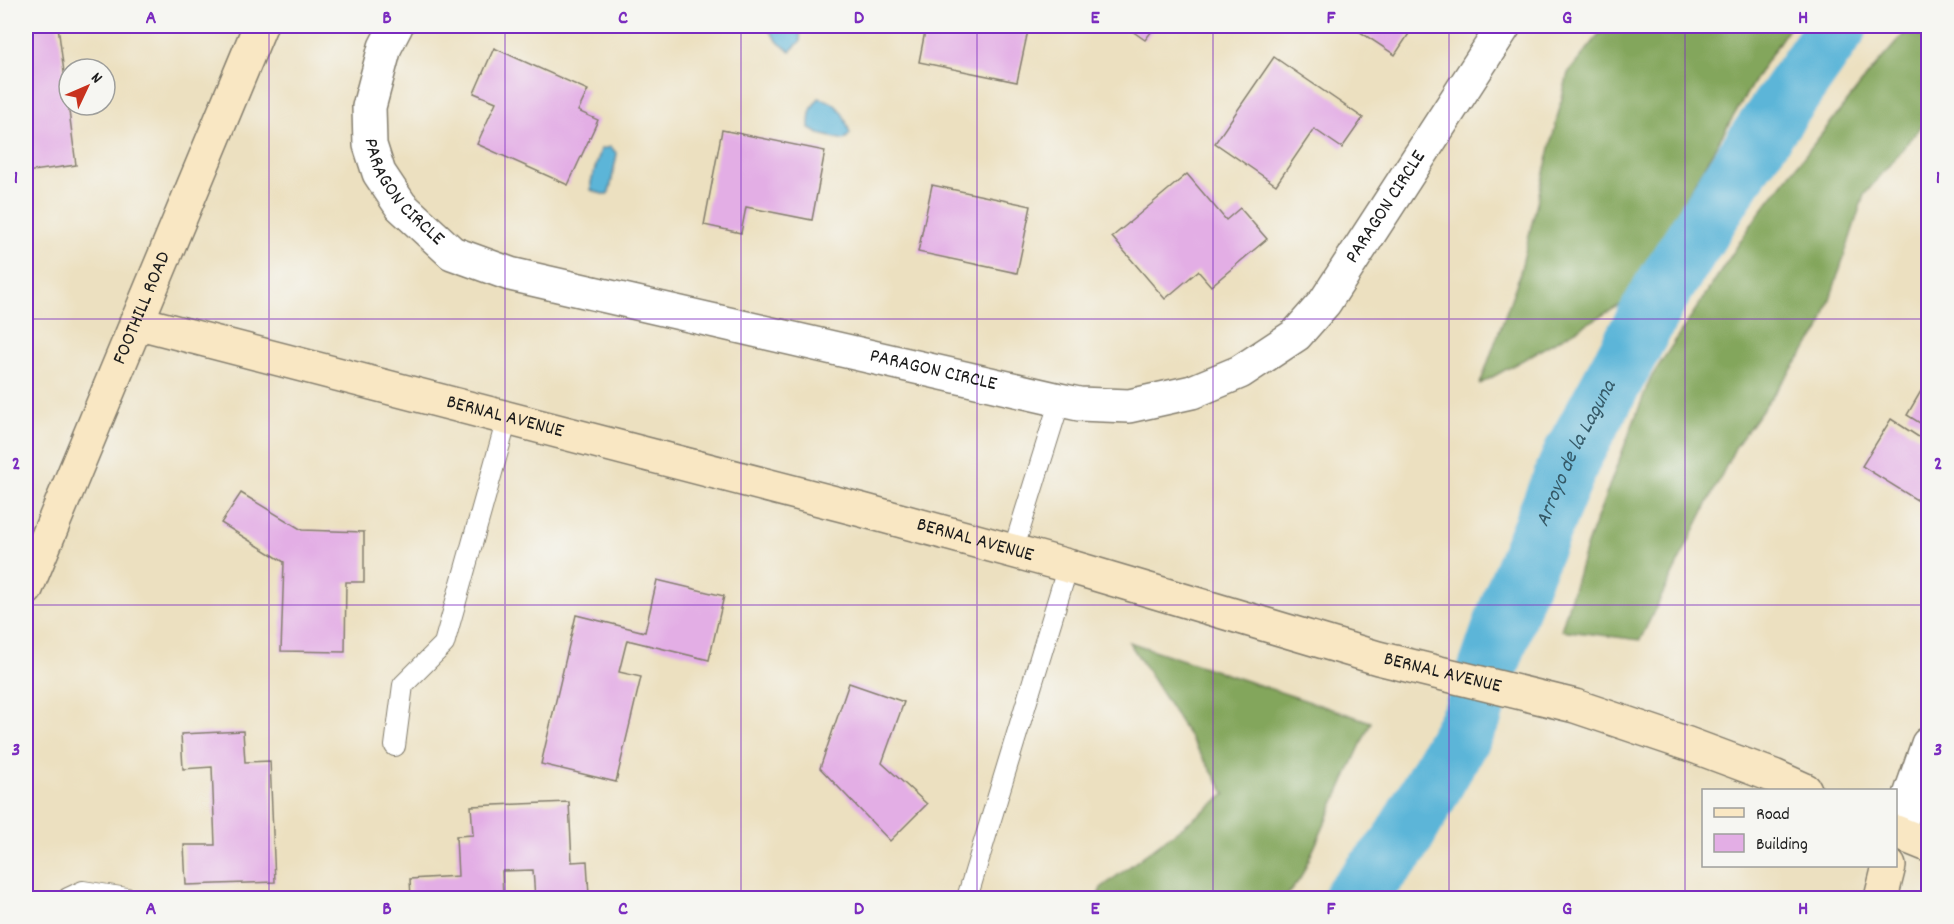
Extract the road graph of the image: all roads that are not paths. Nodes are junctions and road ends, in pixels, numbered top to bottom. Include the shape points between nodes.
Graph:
1 (260, 26) edge
2 (396, 26) edge
3 (1503, 26) edge
4 (136, 322) junction
5 (1060, 400) junction
6 (507, 419) junction
7 (1013, 551) junction
8 (1068, 566) junction
9 (26, 589) edge
10 (1929, 744) edge
11 (395, 746) dead end
12 (1803, 789) edge
13 (1897, 832) edge
14 (1897, 835) edge
15 (1929, 845) edge
16 (1889, 867) edge
17 (68, 898) edge
18 (127, 898) edge
19 (968, 898) edge
20 (1881, 898) edge

1 - 4 main road, FOOTHILL ROAD
2 - 5 street, PARAGON CIRCLE via 385,47 369,107 370,145 379,173 401,206 452,253 510,274
3 - 5 street, PARAGON CIRCLE via 1325,302 1296,335 1240,372 1192,392 1129,406
4 - 6 main road, BERNAL AVENUE
4 - 9 main road, FOOTHILL ROAD
5 - 7 lane
6 - 7 main road, BERNAL AVENUE
6 - 11 lane via 444,644 403,685
7 - 8 main road, BERNAL AVENUE
8 - 12 main road, BERNAL AVENUE via 1378,658 1575,706
8 - 19 lane
10 - 13 street
14 - 15 main road
16 - 20 main road
17 - 18 lane via 83,891

